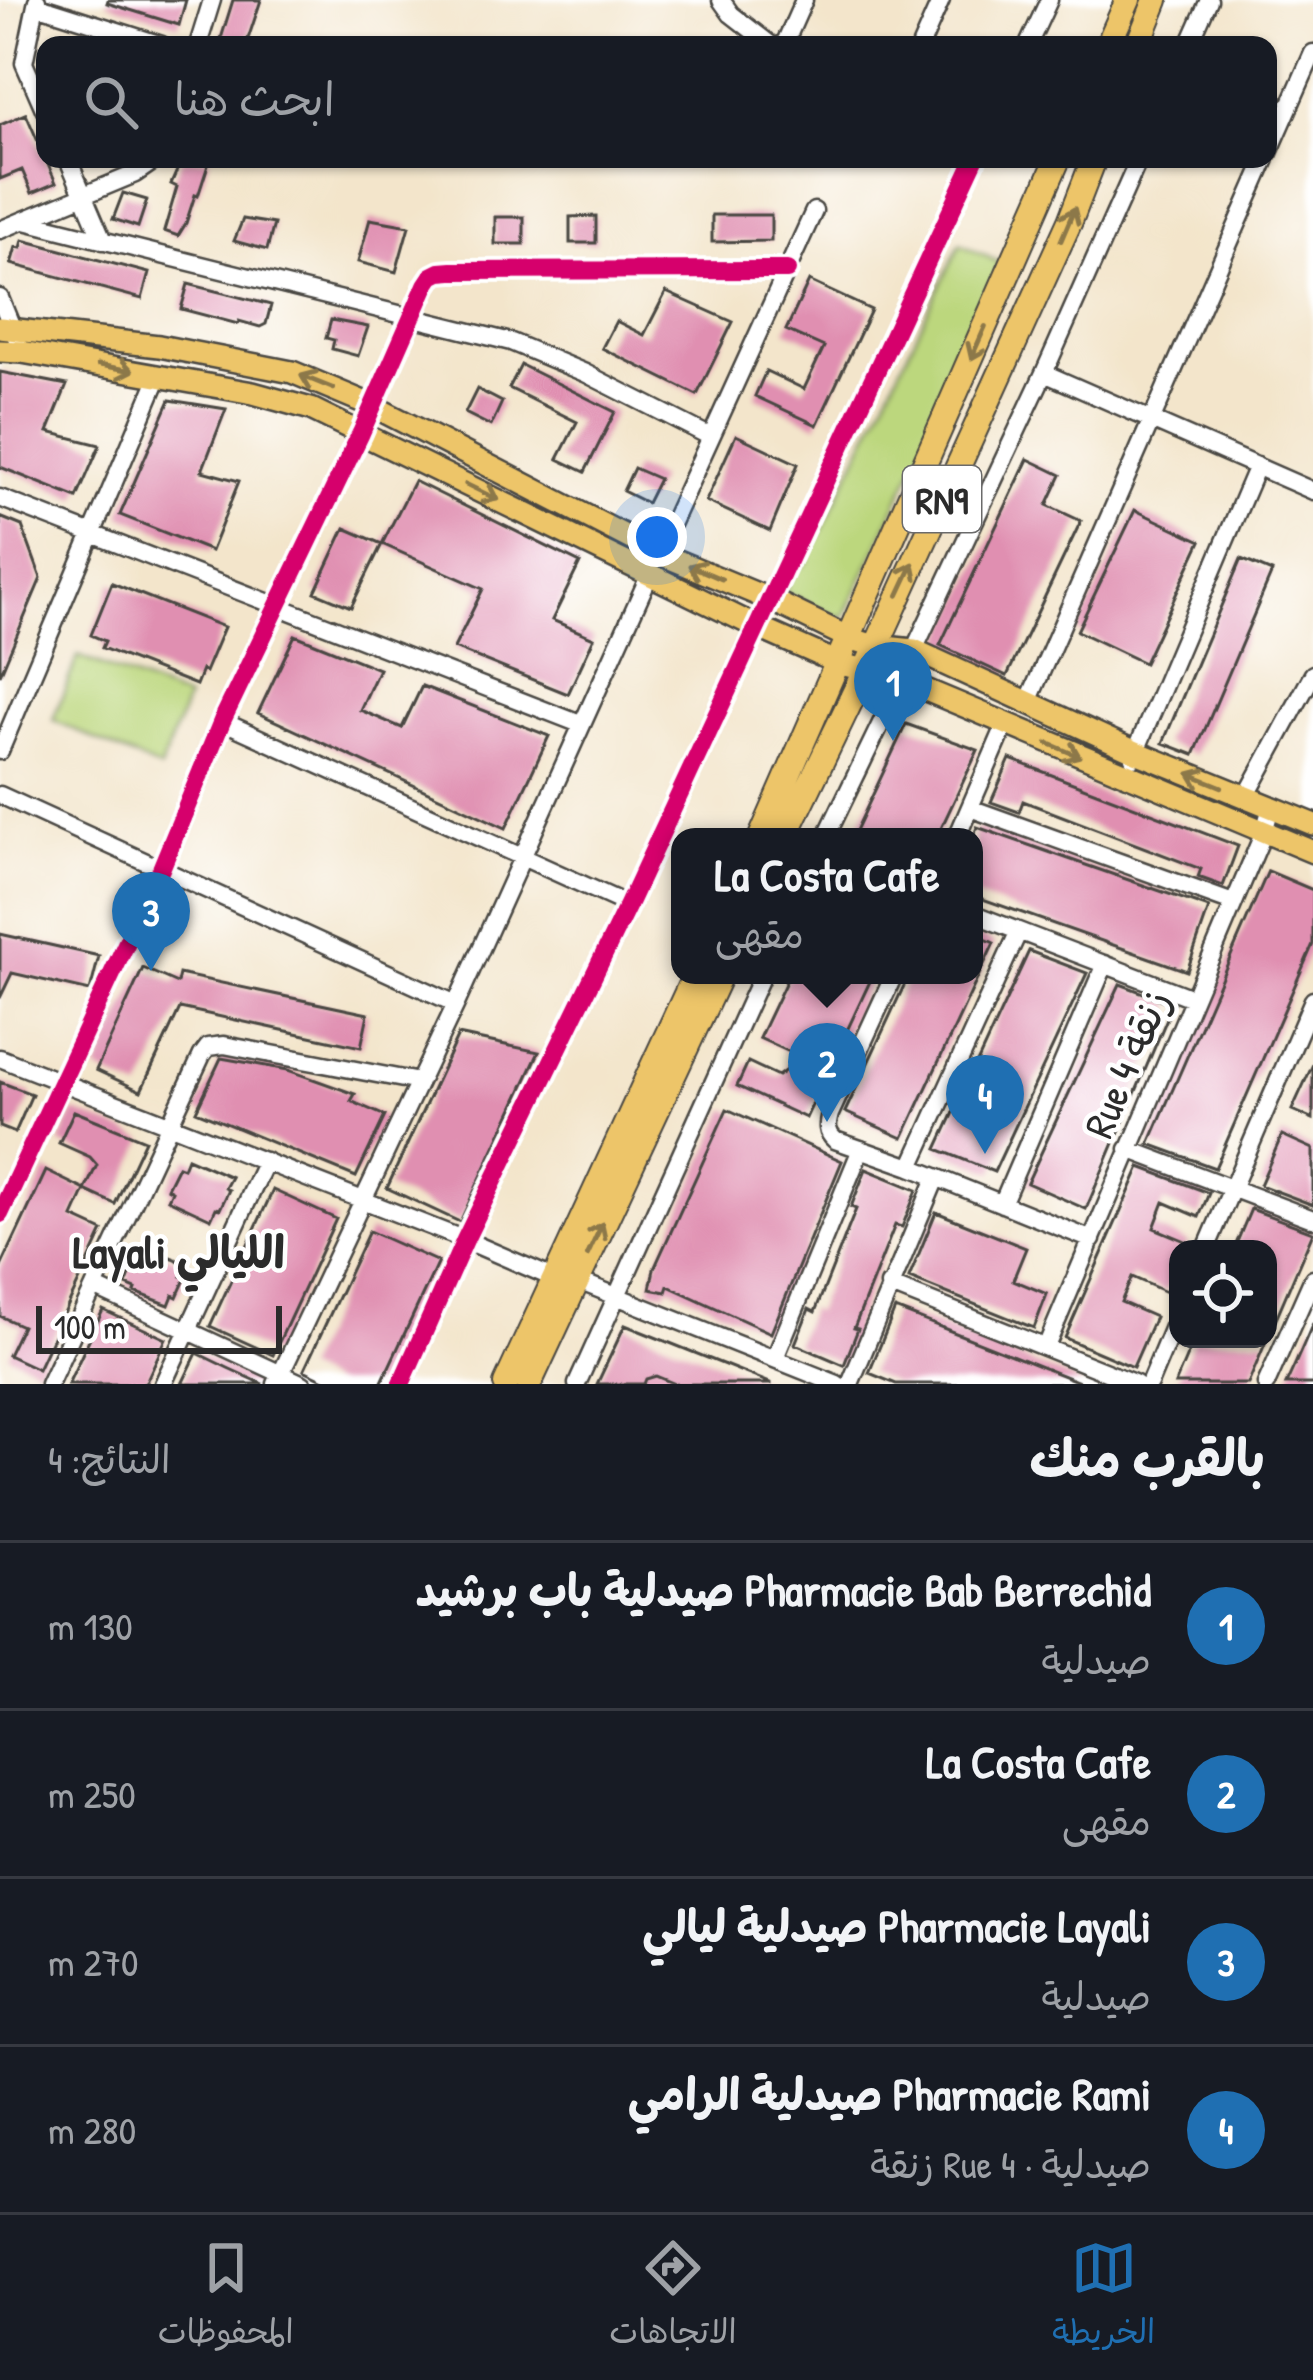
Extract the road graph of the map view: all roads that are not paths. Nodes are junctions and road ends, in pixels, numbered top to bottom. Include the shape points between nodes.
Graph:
1 (212, 0) edge
2 (721, 0) edge
3 (804, 0) edge
4 (941, 0) edge
5 (1049, 0) edge
6 (1128, 0) edge
7 (1156, 0) edge
8 (1209, 0) edge
9 (36, 3) edge
10 (135, 36) edge
11 (200, 36) edge
12 (759, 36) edge
13 (788, 36) edge
14 (925, 36) edge
15 (1032, 36) edge
16 (1112, 36) edge
17 (1142, 36) edge
18 (1194, 36) edge
19 (1313, 53) edge
20 (36, 90) edge
21 (1277, 134) edge
22 (72, 168) edge
23 (144, 168) edge
24 (971, 168) edge
25 (1054, 168) edge
26 (1091, 168) edge
27 (1135, 168) edge
28 (1262, 168) edge
29 (86, 195) junction
30 (814, 211) dead end
31 (25, 221) junction
32 (0, 230) edge
33 (103, 241) junction
34 (787, 270) junction
35 (0, 298) edge
36 (412, 316) junction
37 (7, 328) edge
38 (11, 352) edge
39 (1044, 373) junction
40 (159, 376) junction
41 (373, 406) junction
42 (1151, 420) junction
43 (361, 433) junction
44 (711, 437) junction
45 (1257, 466) junction
46 (1313, 491) edge
47 (0, 498) edge
48 (92, 533) junction
49 (654, 563) junction
50 (769, 599) junction
51 (276, 607) junction
52 (757, 627) junction
53 (849, 638) junction
54 (875, 646) junction
55 (914, 650) junction
56 (838, 662) junction
57 (865, 671) junction
58 (1313, 674) edge
59 (902, 680) junction
60 (1028, 702) junction
61 (223, 722) junction
62 (580, 724) junction
63 (1005, 725) junction
64 (0, 752) edge
65 (1136, 752) junction
66 (1126, 776) junction
67 (0, 795) edge
68 (1246, 797) junction
69 (1271, 807) junction
70 (970, 808) junction
71 (1313, 824) edge
72 (765, 828) edge
73 (789, 828) edge
74 (830, 828) edge
75 (961, 828) edge
76 (1264, 832) junction
77 (1313, 852) edge
78 (522, 859) junction
79 (160, 869) junction
80 (1233, 903) junction
81 (628, 905) junction
82 (983, 918) edge
83 (1018, 933) junction
84 (1105, 964) junction
85 (691, 984) edge
86 (715, 984) edge
87 (758, 984) edge
88 (890, 984) edge
89 (1192, 998) junction
90 (1313, 1000) edge
91 (456, 1004) junction
92 (0, 1058) edge
93 (63, 1082) junction
94 (418, 1082) junction
95 (171, 1123) junction
96 (861, 1149) junction
97 (1128, 1149) junction
98 (266, 1161) junction
99 (911, 1167) junction
100 (936, 1178) junction
101 (1232, 1189) junction
102 (363, 1200) junction
103 (1002, 1204) junction
104 (0, 1214) edge
105 (1313, 1220) edge
106 (465, 1240) junction
107 (1092, 1240) junction
108 (1211, 1240) edge
109 (1313, 1278) edge
110 (564, 1279) junction
111 (890, 1285) junction
112 (94, 1287) junction
113 (619, 1297) junction
114 (188, 1330) junction
115 (1169, 1337) edge
116 (1046, 1347) junction
117 (775, 1358) junction
118 (278, 1379) edge
119 (837, 1383) edge
120 (49, 1384) edge
121 (163, 1384) edge
122 (303, 1384) edge
123 (401, 1384) edge
124 (506, 1384) edge
125 (529, 1384) edge
126 (578, 1384) edge
127 (1136, 1384) edge
128 (1149, 1384) edge
129 (1266, 1384) edge

1 - 11 street
2 - 12 street
3 - 13 street
4 - 14 street
5 - 15 street
6 - 16 highway
7 - 17 highway
8 - 18 street
9 - 10 street
9 - 20 street via 24,63
19 - 21 street
22 - 29 street
23 - 29 street
24 - 50 street
25 -> 53 highway, RN9
54 -> 26 highway, RN9
27 - 39 street
28 - 42 street
29 - 31 street
29 - 33 street
30 - 34 street
31 - 32 street
31 - 33 street
33 - 36 street
34 - 36 street via 440,272
34 - 44 street
35 - 37 street
36 - 41 street
36 - 44 street via 546,355
37 - 38 street
41 -> 37 main road via 292,371
38 -> 40 main road
39 - 42 street
39 - 55 street
40 - 43 main road via 282,399
40 - 48 street
41 - 43 street
41 - 49 main road
42 - 45 street
42 - 60 street
43 -> 49 main road
43 - 51 street
44 - 49 street
45 - 46 street
45 - 65 street
47 - 48 street
48 - 51 street
48 - 64 street
50 -> 49 main road
49 - 52 main road
49 - 62 street
50 - 52 street
50 - 53 main road
51 - 61 street
51 - 62 street
52 - 56 main road
52 - 81 street
53 - 54 main road
53 - 56 highway, RN9
54 - 55 main road
54 - 57 highway, RN9
55 - 59 street
55 - 60 main road
56 - 57 main road
56 - 72 highway, RN9
57 - 59 main road
57 - 73 highway, RN9
58 - 68 street
59 - 63 main road
59 - 74 street
60 - 65 main road
61 - 78 street
61 - 79 street
62 - 78 street
63 -> 66 main road
63 - 70 street
65 - 66 street
68 -> 65 main road
66 - 76 main road
67 - 79 street
68 - 69 main road
69 - 71 main road
69 - 76 street, Rue 4 زنقة
70 - 75 street
70 - 80 street
76 - 77 main road
76 - 80 street, Rue 4 زنقة
78 - 81 street
78 - 91 street
79 - 91 street
79 - 93 street
80 - 89 street, Rue 4 زنقة
81 - 106 street
82 - 83 street
83 - 84 street
83 - 99 street
84 - 89 street
84 - 103 street
85 - 110 highway
110 -> 86 highway
87 - 113 street
88 - 96 street via 827,1122 835,1140
89 - 97 street, Rue 4 زنقة
90 - 101 street
91 - 94 street
92 - 93 street
93 - 95 street
93 - 104 street
94 - 95 street via 212,1046
94 - 102 street
95 - 98 street
95 - 112 street
96 - 99 street
96 - 117 street
97 - 101 street
97 - 107 street, Rue 4 زنقة
98 - 102 street
98 - 114 street
99 - 100 street
100 - 103 street
100 - 111 street
101 - 105 street
101 - 108 street
102 - 106 street
102 - 118 street
103 - 107 street
106 - 110 street
106 - 123 street
107 - 116 street, Rue 4 زنقة
109 - 129 street
110 - 113 street
110 - 124 highway
110 - 125 highway
111 - 116 street
111 - 119 street
112 - 114 street
112 - 120 street
113 - 117 street
113 - 126 street
114 - 118 street
114 - 121 street
115 - 128 street
116 - 127 street
117 - 119 street
118 - 122 street

